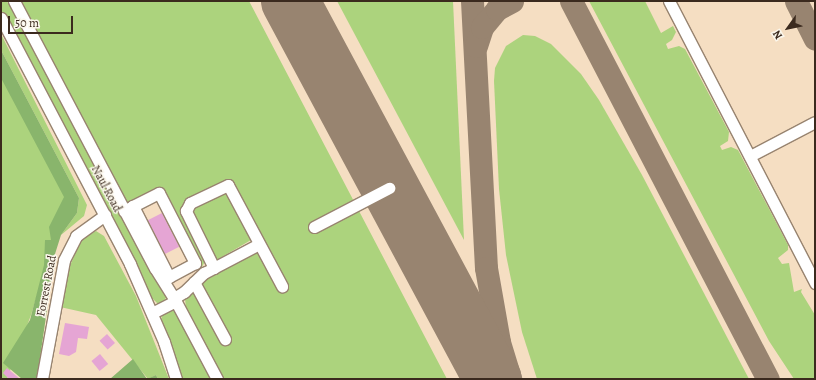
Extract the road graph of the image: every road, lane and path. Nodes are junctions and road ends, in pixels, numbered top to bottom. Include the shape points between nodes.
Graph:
1 (14, 1) edge
2 (669, 1) edge
3 (1, 18) edge
4 (815, 122) edge
5 (750, 156) junction
6 (389, 188) dead end
7 (128, 208) junction
8 (105, 215) junction
9 (314, 227) dead end
10 (259, 244) junction
11 (800, 251) junction
12 (214, 268) junction
13 (815, 271) edge
14 (194, 282) junction
15 (815, 283) edge
16 (282, 286) dead end
17 (175, 300) junction
18 (152, 313) junction
19 (225, 339) dead end
20 (42, 379) edge
21 (176, 379) edge
22 (217, 379) edge

1 - 7 street
2 - 5 street
3 - 8 street, Naul Road
4 - 5 street
5 - 11 street
6 - 9 street
7 - 7 street via 159,193 195,263 169,277
7 - 17 street
8 - 18 street, Naul Road
8 - 20 street, Forrest Road via 86,226 76,236 64,260
10 - 12 street
10 - 12 street via 228,185 190,203 186,211 188,218
10 - 16 street
11 - 13 street
11 - 15 street
12 - 14 street
14 - 17 street
14 - 19 street
17 - 18 street
17 - 22 street
18 - 21 street, Naul Road

